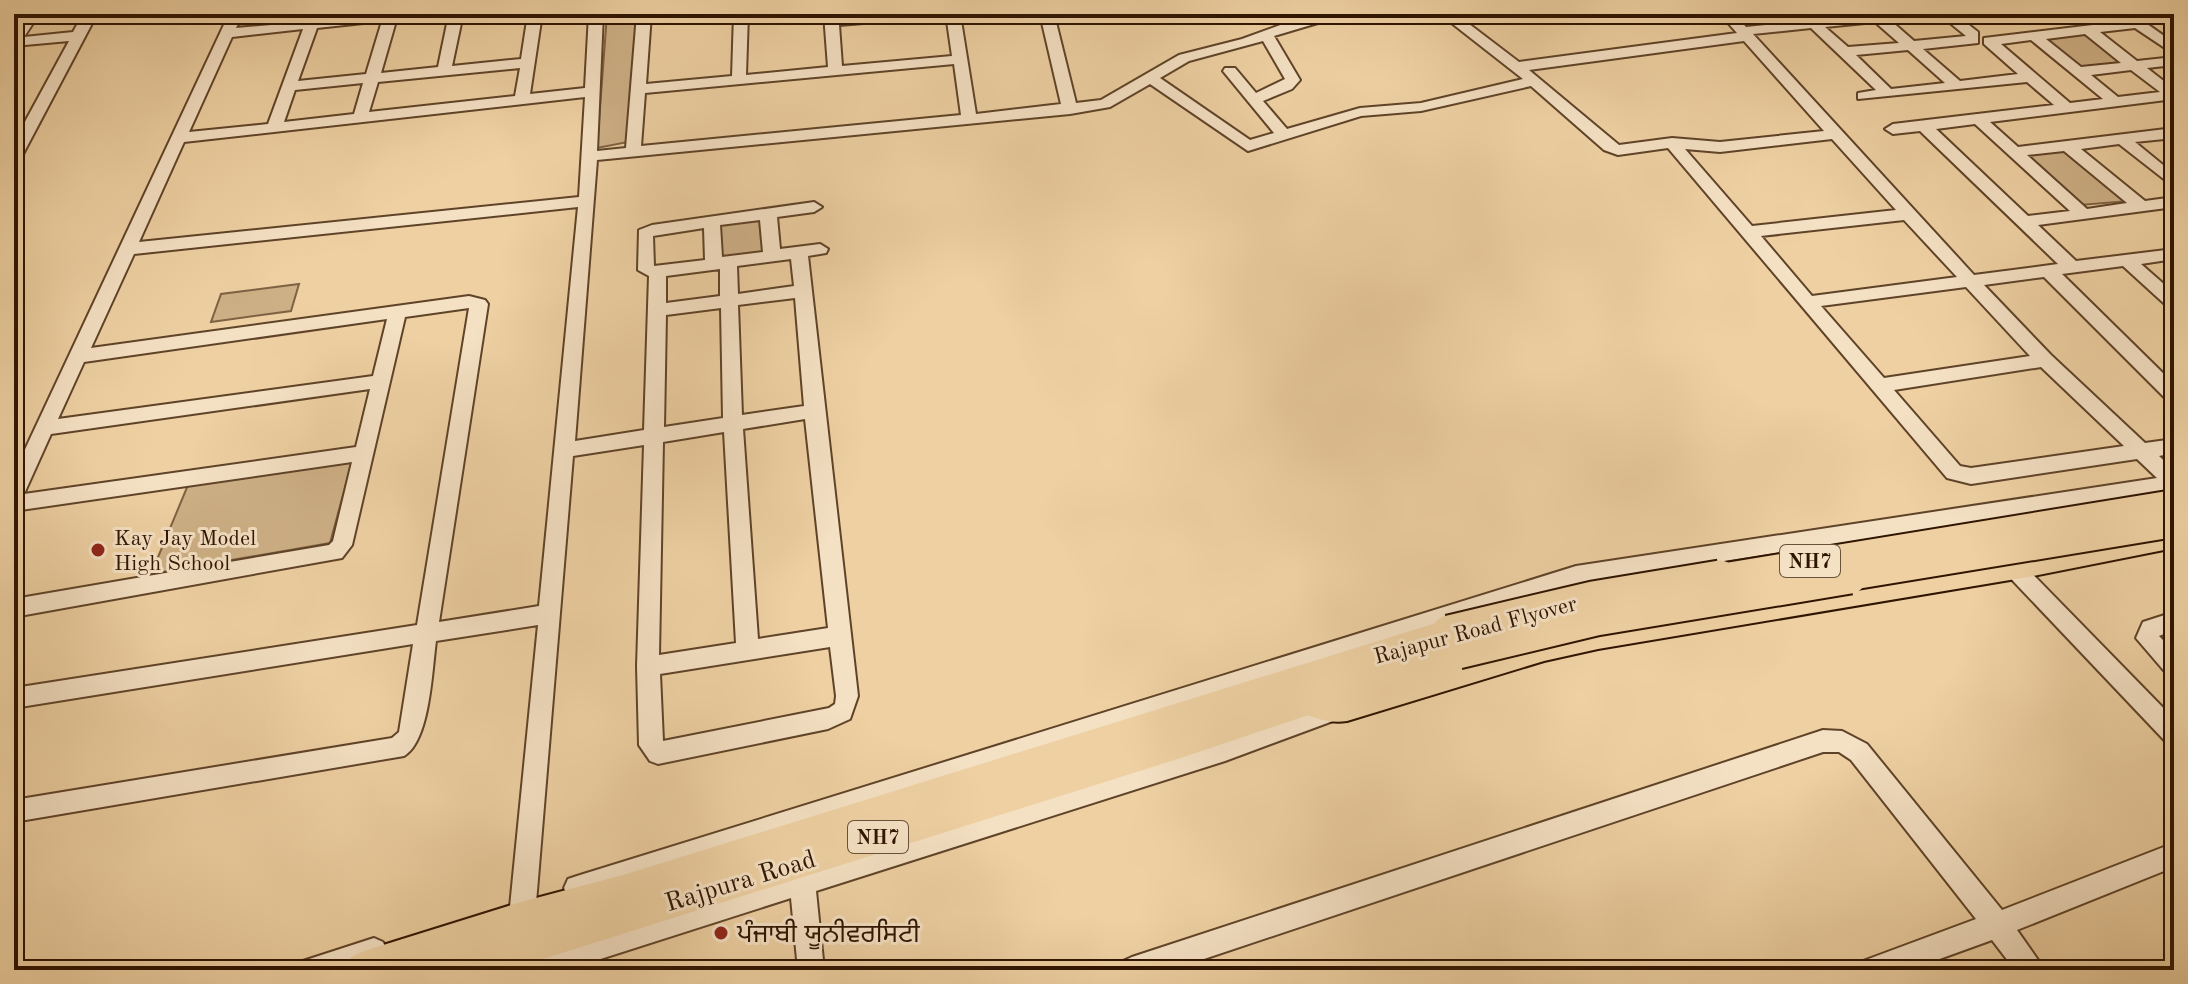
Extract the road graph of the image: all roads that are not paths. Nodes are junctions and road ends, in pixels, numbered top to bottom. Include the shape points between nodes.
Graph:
1 (32, 14) edge
2 (90, 14) edge
3 (236, 14) edge
4 (456, 14) edge
5 (535, 14) edge
6 (596, 14) edge
7 (644, 14) edge
8 (741, 14) edge
9 (925, 14) edge
10 (953, 14) edge
11 (1047, 14) edge
12 (1341, 14) edge
13 (1447, 14) edge
14 (1727, 14) edge
15 (1910, 14) edge
16 (1946, 14) edge
17 (2124, 14) edge
18 (391, 15) edge
19 (1318, 16) edge
20 (1850, 17) edge
21 (1878, 17) junction
22 (831, 18) edge
23 (1814, 24) junction
24 (2138, 24) junction
25 (311, 25) junction
26 (2088, 30) junction
27 (227, 33) junction
28 (1745, 33) junction
29 (1266, 34) junction
30 (78, 36) junction
31 (2034, 36) junction
32 (14, 42) edge
33 (1910, 45) junction
34 (2174, 50) edge
35 (1845, 52) junction
36 (961, 59) junction
37 (2174, 61) edge
38 (527, 63) junction
39 (2134, 66) junction
40 (1517, 67) junction
41 (444, 71) junction
42 (835, 71) junction
43 (1230, 71) dead end
44 (2078, 72) junction
45 (1150, 77) junction
46 (2029, 77) junction
47 (373, 78) junction
48 (739, 80) junction
49 (1533, 81) junction
50 (289, 86) junction
51 (1957, 86) junction
52 (638, 89) junction
53 (592, 92) junction
54 (1888, 94) junction
55 (2173, 95) edge
56 (1863, 96) dead end
57 (1254, 99) junction
58 (522, 100) junction
59 (2115, 102) junction
60 (2066, 108) junction
61 (1070, 110) junction
62 (360, 118) junction
63 (969, 119) junction
64 (1978, 119) junction
65 (31, 126) junction
66 (1924, 126) junction
67 (14, 127) edge
68 (274, 128) junction
69 (1893, 129) dead end
70 (1835, 134) junction
71 (2173, 134) edge
72 (1285, 136) junction
73 (179, 138) junction
74 (2122, 139) junction
75 (1672, 143) junction
76 (2067, 145) junction
77 (633, 151) junction
78 (2014, 152) junction
79 (14, 156) edge
80 (589, 156) junction
81 (2174, 182) edge
82 (587, 201) junction
83 (2174, 202) edge
84 (814, 207) dead end
85 (2142, 207) junction
86 (768, 213) junction
87 (1908, 214) junction
88 (2083, 214) junction
89 (712, 221) junction
90 (2025, 222) junction
91 (1750, 232) junction
92 (127, 249) junction
93 (820, 249) dead end
94 (799, 252) junction
95 (2174, 254) edge
96 (772, 257) junction
97 (2126, 260) junction
98 (721, 264) junction
99 (2072, 267) junction
100 (2047, 270) junction
101 (658, 272) junction
102 (1970, 280) junction
103 (802, 291) junction
104 (730, 301) junction
105 (1809, 302) junction
106 (2174, 303) edge
107 (657, 310) junction
108 (398, 311) junction
109 (78, 356) junction
110 (2045, 360) junction
111 (382, 381) junction
112 (1878, 386) junction
113 (2174, 395) edge
114 (814, 411) junction
115 (733, 424) junction
116 (45, 428) junction
117 (655, 436) junction
118 (2174, 446) edge
119 (563, 450) junction
120 (2145, 452) junction
121 (364, 453) junction
122 (2174, 483) edge
123 (14, 494) edge
124 (14, 503) edge
125 (2174, 503) edge
126 (1973, 515) junction
127 (2174, 524) edge
128 (2174, 538) edge
129 (2018, 564) junction
130 (14, 608) edge
131 (547, 614) junction
132 (2174, 621) edge
133 (426, 633) junction
134 (840, 636) junction
135 (1454, 642) junction
136 (748, 650) junction
137 (648, 666) junction
138 (2174, 666) edge
139 (14, 698) edge
140 (1319, 706) junction
141 (2174, 719) edge
142 (2174, 735) edge
143 (14, 811) edge
144 (2174, 855) edge
145 (799, 860) junction
146 (1997, 925) junction
147 (522, 936) edge
148 (312, 970) edge
149 (364, 970) edge
150 (449, 970) edge
151 (811, 970) edge
152 (1132, 970) edge
153 (1872, 970) edge
154 (2032, 970) edge

1 - 32 street
2 - 30 street
3 - 27 street
4 - 41 street
5 - 38 street
6 - 53 street
7 - 52 street
8 - 48 street
9 - 22 street
10 - 36 street
11 - 61 street
12 - 19 street
13 - 40 street
14 - 28 street
15 - 21 street
16 - 33 street via 1973,40
17 - 24 street
18 - 25 street
18 - 47 street
19 - 29 street
20 - 21 street
20 - 23 street
21 - 33 street
22 - 42 street
23 - 28 street
23 - 35 street
24 - 26 street
24 - 34 street
25 - 27 street
25 - 50 street
26 - 31 street
26 - 39 street
27 - 73 street
28 - 40 street
28 - 70 street
29 - 45 street via 1184,58
29 - 57 street via 1293,80
30 - 32 street
30 - 65 street
31 - 44 street
31 - 46 street via 1989,41
33 - 35 street
33 - 51 street
35 - 54 street
36 - 42 street
36 - 63 street
37 - 39 street
38 - 41 street
38 - 58 street
39 - 44 street
39 - 55 street
40 - 49 street
41 - 47 street
42 - 48 street
43 - 57 street
44 - 59 street
45 - 61 street via 1105,104
45 - 72 street via 1243,145
46 - 51 street
46 - 60 street
47 - 50 street
47 - 62 street
48 - 52 street
49 - 72 street via 1421,107 1360,112
49 - 75 street via 1609,147 1625,150
50 - 68 street
51 - 54 street
52 - 77 street
53 - 58 street
53 - 80 street
54 - 56 street
55 - 59 street
57 - 72 street
58 - 62 street
59 - 60 street
60 - 64 street
61 - 63 street
62 - 68 street
63 - 77 street
64 - 66 street
64 - 78 street
65 - 67 street
65 - 79 street
66 - 69 street
66 - 90 street
68 - 73 street
70 - 75 street via 1707,147
70 - 87 street
71 - 74 street
73 - 92 street
74 - 76 street
74 - 81 street
75 - 91 street
76 - 78 street
76 - 85 street
77 - 80 street
78 - 88 street
80 - 82 street
82 - 92 street
82 - 119 street
83 - 85 street
84 - 86 street
85 - 88 street
86 - 89 street
86 - 96 street
87 - 91 street
87 - 102 street
88 - 90 street
89 - 98 street
89 - 101 street via 645,234 646,270
90 - 99 street
91 - 105 street
92 - 109 street
93 - 94 street
94 - 96 street
94 - 103 street
95 - 97 street
96 - 98 street
97 - 99 street
97 - 106 street
98 - 101 street
98 - 104 street
99 - 100 street
100 - 102 street
100 - 113 street
101 - 107 street
102 - 105 street
102 - 110 street
103 - 104 street
103 - 114 street
104 - 107 street
104 - 115 street
105 - 112 street
107 - 117 street
108 - 109 street
108 - 111 street
108 - 133 street via 479,304
109 - 116 street
110 - 112 street
110 - 120 street
111 - 116 street
111 - 121 street
112 - 120 street via 1946,468 1963,476
114 - 115 street
114 - 134 street
115 - 117 street
115 - 136 street
116 - 123 street
117 - 119 street
117 - 137 street
118 - 120 street
119 - 131 street
120 - 122 street
121 - 124 street
121 - 130 street via 342,545 330,555
122 - 126 street
125 - 135 highway, Rajapur Road Flyover / NH7, bridge via 1593,598
126 - 129 street
126 - 147 street via 1576,575
127 - 135 highway, Rajapur Road Flyover / NH7, bridge
128 - 129 main road
129 - 140 main road via 1598,638
129 - 141 street
129 - 142 street
131 - 133 street
131 - 147 street
132 - 138 street via 2151,629 2147,638
133 - 139 street
133 - 143 street via 410,735 400,746
134 - 136 street
134 - 137 street via 847,696 841,714 664,753 651,745
135 - 140 highway, Rajapur Road Flyover / NH7
135 - 145 highway, Rajapur Road Flyover / NH7
136 - 137 street
140 - 145 highway, Rajpura Road / NH7
144 - 146 street
145 - 147 street
145 - 147 highway, Rajpura Road / NH7 via 623,893
145 - 151 street
146 - 152 street via 1859,752 1842,742 1823,741
146 - 153 street
146 - 154 street
147 - 148 street
147 - 149 highway, Rajpura Road / NH7
147 - 150 highway, Rajpura Road / NH7

